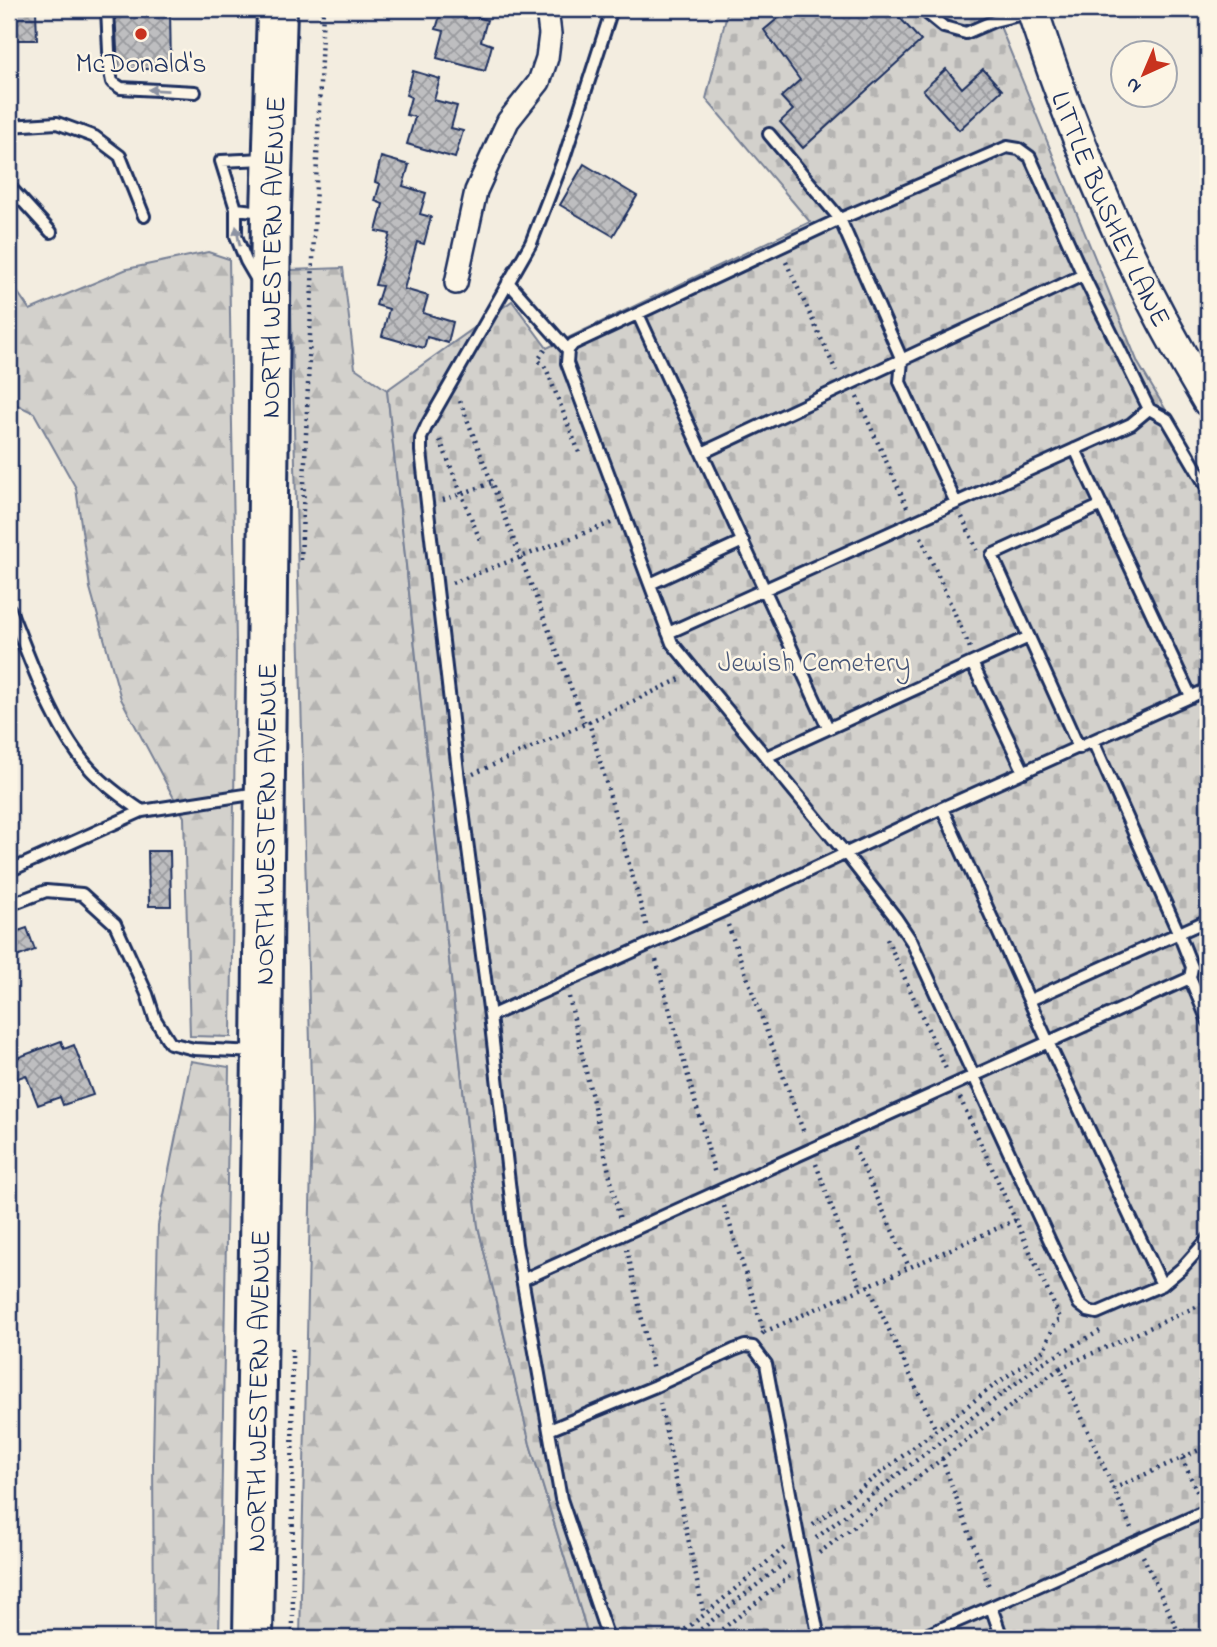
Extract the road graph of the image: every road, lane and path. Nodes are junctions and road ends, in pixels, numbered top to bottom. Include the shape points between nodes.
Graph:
1 (107, 9) edge
2 (277, 9) edge
3 (323, 9) edge
4 (547, 9) edge
5 (612, 9) edge
6 (922, 9) edge
7 (1033, 10) edge
8 (195, 92) dead end
9 (9, 125) edge
10 (769, 134) dead end
11 (272, 159) junction
12 (9, 186) edge
13 (253, 211) junction
14 (144, 216) dead end
15 (840, 219) junction
16 (51, 232) dead end
17 (779, 248) junction
18 (1083, 275) junction
19 (508, 282) junction
20 (456, 283) dead end
21 (638, 314) junction
22 (555, 335) junction
23 (568, 350) junction
24 (902, 360) junction
25 (452, 380) junction
26 (843, 387) junction
27 (1208, 401) edge
28 (1149, 409) junction
29 (431, 416) junction
30 (1075, 449) junction
31 (702, 453) junction
32 (584, 465) dead end
33 (492, 483) junction
34 (1208, 489) edge
35 (461, 494) junction
36 (956, 503) junction
37 (1102, 505) junction
38 (428, 506) junction
39 (602, 513) dead end
40 (624, 516) junction
41 (607, 525) junction
42 (480, 540) dead end
43 (743, 541) junction
44 (992, 555) junction
45 (521, 558) junction
46 (301, 567) dead end
47 (650, 584) junction
48 (438, 588) junction
49 (765, 590) junction
50 (9, 610) edge
51 (668, 633) junction
52 (1029, 637) junction
53 (972, 663) junction
54 (671, 671) dead end
55 (696, 672) junction
56 (678, 680) junction
57 (1208, 689) edge
58 (1191, 697) junction
59 (587, 723) junction
60 (828, 728) junction
61 (1093, 741) junction
62 (1079, 747) junction
63 (766, 757) junction
64 (1024, 772) junction
65 (459, 780) junction
66 (264, 792) junction
67 (942, 808) junction
68 (142, 811) junction
69 (846, 854) junction
70 (9, 871) edge
71 (9, 905) edge
72 (723, 911) junction
73 (1208, 920) edge
74 (884, 933) dead end
75 (1179, 934) junction
76 (651, 943) junction
77 (1190, 978) junction
78 (565, 982) junction
79 (1030, 1000) junction
80 (490, 1016) junction
81 (1208, 1021) edge
82 (1048, 1042) junction
83 (262, 1053) junction
84 (975, 1075) junction
85 (954, 1084) junction
86 (847, 1133) junction
87 (810, 1149) junction
88 (719, 1191) junction
89 (1037, 1210) junction
90 (1016, 1220) junction
91 (624, 1234) junction
92 (1208, 1239) edge
93 (909, 1267) junction
94 (522, 1280) junction
95 (1162, 1285) junction
96 (868, 1286) junction
97 (861, 1288) junction
98 (1208, 1291) edge
99 (1208, 1303) edge
100 (1083, 1307) junction
101 (1061, 1320) junction
102 (1110, 1325) dead end
103 (764, 1332) junction
104 (292, 1346) dead end
105 (754, 1347) junction
106 (1060, 1368) junction
107 (656, 1386) junction
108 (549, 1430) junction
109 (936, 1430) junction
110 (1208, 1446) edge
111 (1182, 1458) junction
112 (942, 1460) junction
113 (1113, 1489) junction
114 (1207, 1511) edge
115 (798, 1536) junction
116 (1137, 1542) junction
117 (801, 1550) junction
118 (805, 1564) junction
119 (991, 1607) junction
120 (704, 1615) junction
121 (253, 1638) edge
122 (293, 1638) edge
123 (608, 1638) edge
124 (674, 1638) edge
125 (690, 1638) edge
126 (711, 1638) edge
127 (819, 1638) edge
128 (919, 1638) edge
129 (1002, 1638) edge
130 (1181, 1638) edge

8 -> 1 lane via 121,88 112,82
2 - 11 highway, NORTH WESTERN AVENUE
3 - 46 path
4 - 20 street via 547,58 539,82 508,121 476,191
5 - 19 lane via 559,170 531,243
6 - 7 lane via 944,27 966,33
7 - 27 street, LITTLE BUSHEY LANE via 1079,141 1114,221 1149,297
9 - 14 lane via 57,123 95,137 120,156
10 - 15 lane
11 - 13 highway, NORTH WESTERN AVENUE
13 -> 11 lane via 221,161
12 - 16 lane
13 - 66 highway, NORTH WESTERN AVENUE via 270,304
15 - 17 lane
15 - 18 lane via 1007,147 1019,149 1030,157
15 - 24 lane
17 - 21 lane
17 - 26 path
18 - 24 lane
18 - 28 lane
19 - 22 lane
19 - 25 lane
21 - 23 lane
21 - 31 lane
22 - 23 lane
22 - 32 path via 538,360 547,368
23 - 40 lane via 567,363
24 - 26 lane
24 - 36 lane via 900,382
25 - 29 lane
25 - 33 path
26 - 31 lane
28 - 30 lane via 1131,424
28 - 34 lane via 1167,419
29 - 35 path
29 - 38 lane via 421,438
30 - 36 lane
30 - 37 lane
31 - 43 lane
33 - 35 path
33 - 45 path
35 - 38 path
35 - 42 path
36 - 44 path via 982,560
36 - 49 lane
37 - 44 lane
37 - 58 lane
38 - 48 lane
39 - 41 path
40 - 41 path
40 - 47 lane
41 - 45 path
43 - 47 lane
43 - 49 lane
44 - 52 lane
45 - 48 path
45 - 59 path
47 - 51 lane
48 - 65 lane
49 - 51 lane
49 - 60 lane
50 - 68 lane via 66,738 91,770
51 - 55 lane
52 - 53 lane
52 - 62 lane
53 - 60 lane
53 - 64 lane
54 - 56 path
55 - 56 path
55 - 63 lane
56 - 59 path
57 - 58 lane
58 - 61 lane
59 - 65 path
59 - 76 path
60 - 63 lane
61 - 62 lane
61 - 75 lane
62 - 64 lane
63 - 69 lane
64 - 67 lane
65 - 80 lane
66 - 68 lane
66 - 83 highway, NORTH WESTERN AVENUE
67 - 69 lane
67 - 79 lane
68 - 70 lane
69 - 72 lane
69 - 84 lane via 912,942
71 - 83 lane via 46,891 82,894 115,924 155,1019 170,1043
72 - 76 lane
72 - 87 path
73 - 75 lane
74 - 85 path
75 - 77 lane via 1192,967
75 - 79 lane
76 - 78 lane
76 - 88 path
77 - 81 lane
77 - 82 lane
78 - 80 lane
78 - 91 path
79 - 82 lane
80 - 94 lane
82 - 84 lane
82 - 95 lane
83 - 121 highway, NORTH WESTERN AVENUE
84 - 85 lane
84 - 89 lane
85 - 86 lane
85 - 90 path
86 - 87 lane
86 - 93 path
87 - 88 lane
87 - 97 path
88 - 91 lane
88 - 103 path
89 - 90 path
89 - 100 lane
90 - 93 path
90 - 101 path
91 - 94 lane
91 - 107 path
92 - 95 lane
93 - 96 path
94 - 108 lane
95 - 100 lane via 1105,1311
96 - 97 path
96 - 109 path
97 - 103 path
98 - 99 path
99 - 106 path
100 - 101 path
101 - 109 path via 1055,1323 1044,1350
102 - 117 path via 1042,1363
103 - 105 path
104 - 122 path
105 - 107 lane via 734,1350
105 - 115 lane via 766,1364
106 - 112 path
106 - 113 path
107 - 108 lane
107 - 120 path
108 - 123 lane via 561,1499
109 - 115 path
110 - 111 path
111 - 113 path
111 - 114 path
112 - 118 path
112 - 119 path via 989,1585
113 - 116 path
114 - 116 lane
115 - 117 lane
115 - 120 path
116 - 119 lane
116 - 130 path
117 - 118 lane
117 - 125 path
118 - 126 path
118 - 127 lane
119 - 128 lane
119 - 129 lane
120 - 124 path

